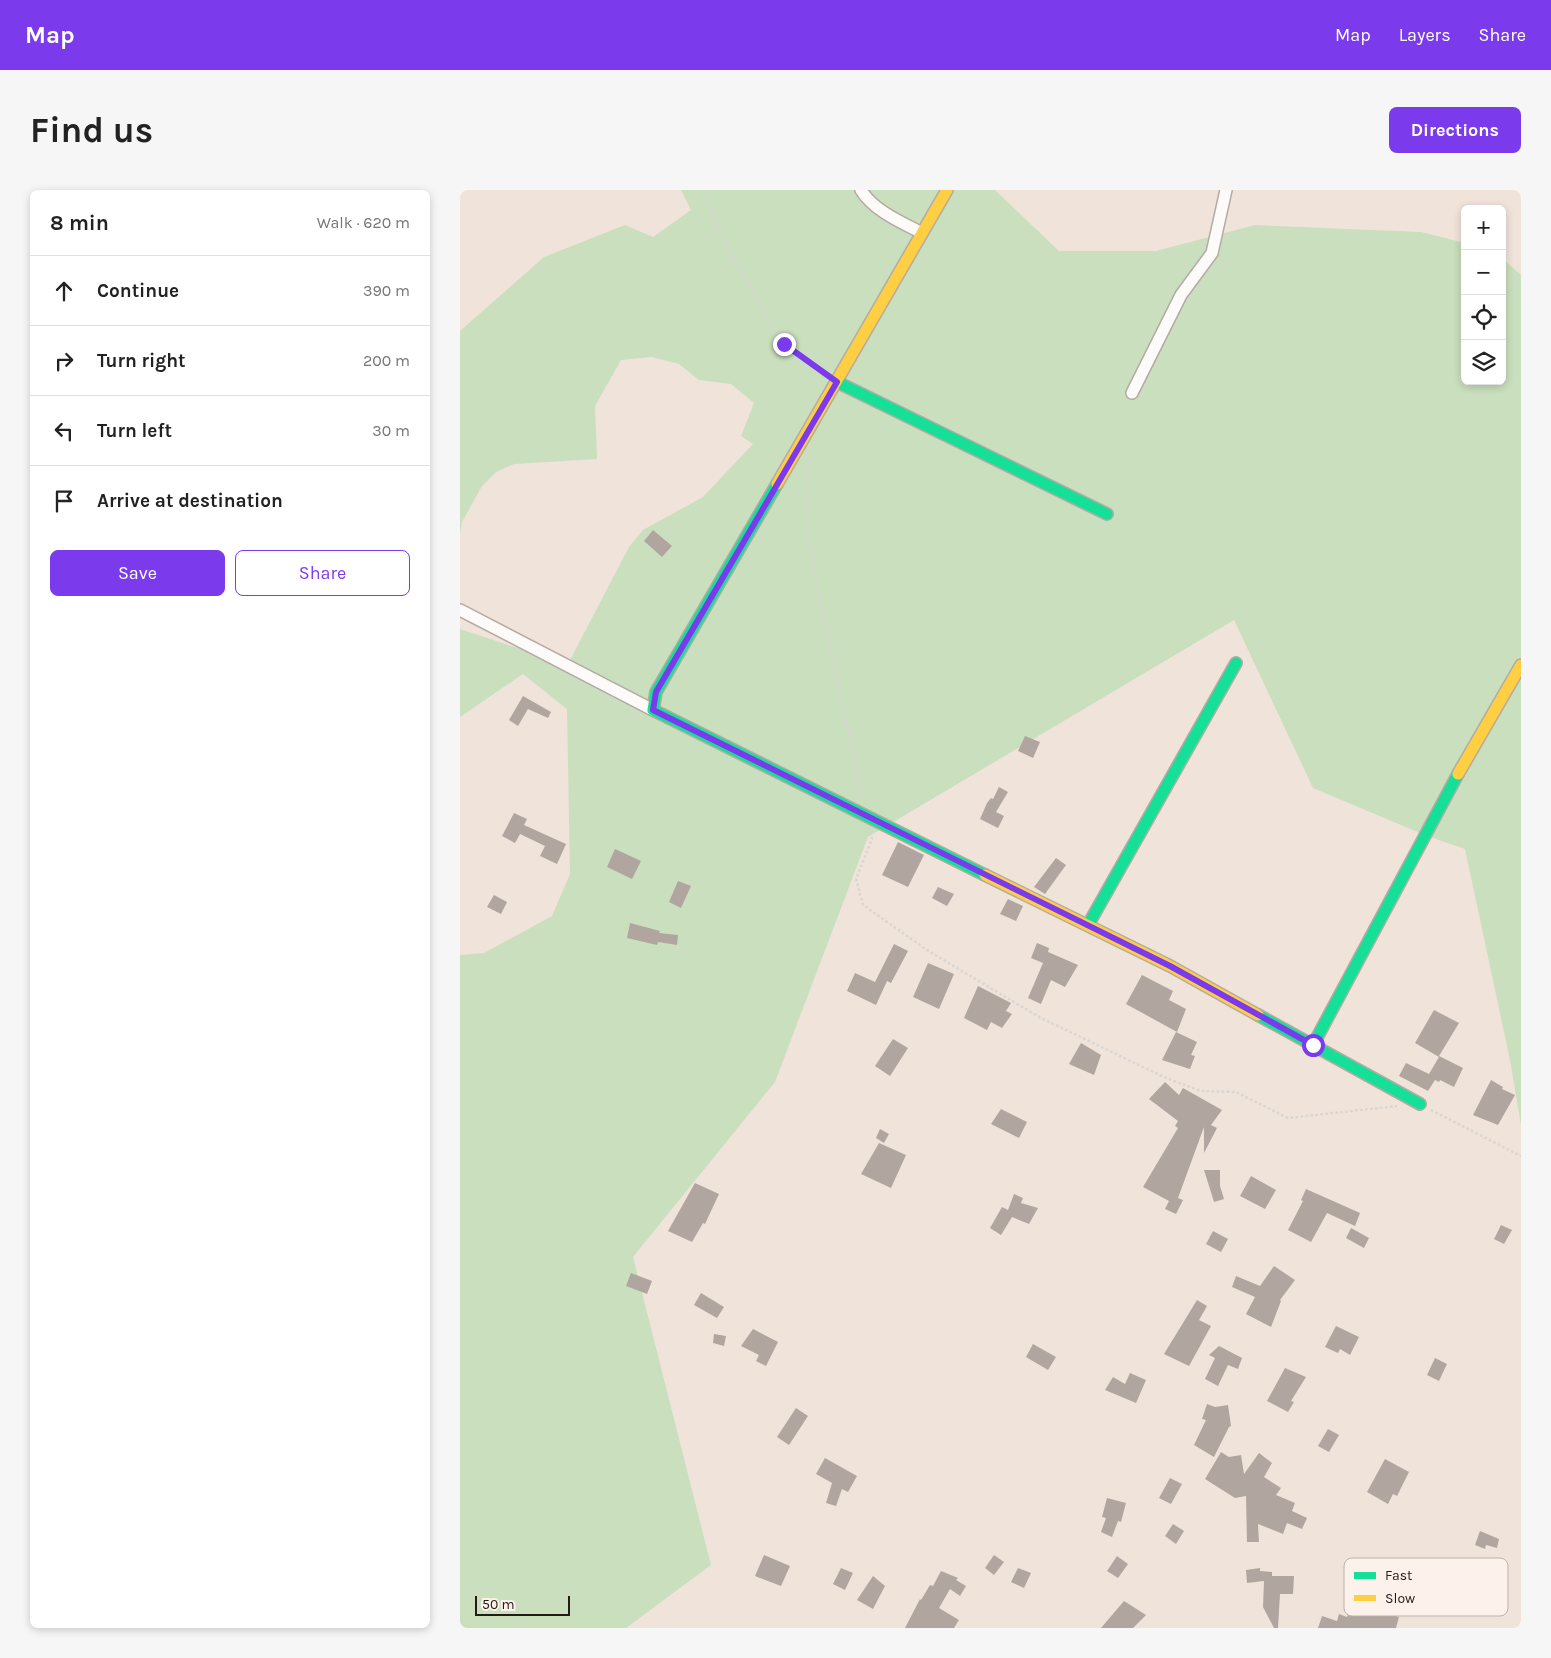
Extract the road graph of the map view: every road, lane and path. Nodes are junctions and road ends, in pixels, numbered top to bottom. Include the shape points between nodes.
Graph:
1 (706, 190) edge
2 (861, 190) edge
3 (947, 190) edge
4 (1226, 190) edge
5 (922, 233) junction
6 (837, 382) junction
7 (1132, 393) dead end
8 (1107, 514) dead end
9 (460, 610) edge
10 (1236, 663) dead end
11 (1521, 666) edge
12 (653, 710) junction
13 (1088, 925) junction
14 (1313, 1045) junction
15 (1420, 1104) dead end

1 - 6 path via 708,204 740,270 784,344
2 - 5 street via 868,200 893,218
3 - 5 street
4 - 7 street via 1212,253 1182,295
5 - 6 street
6 - 8 street
6 - 12 street via 656,692
9 - 12 street
10 - 13 street
11 - 14 street via 1438,808
12 - 13 street
13 - 14 street
14 - 15 street

